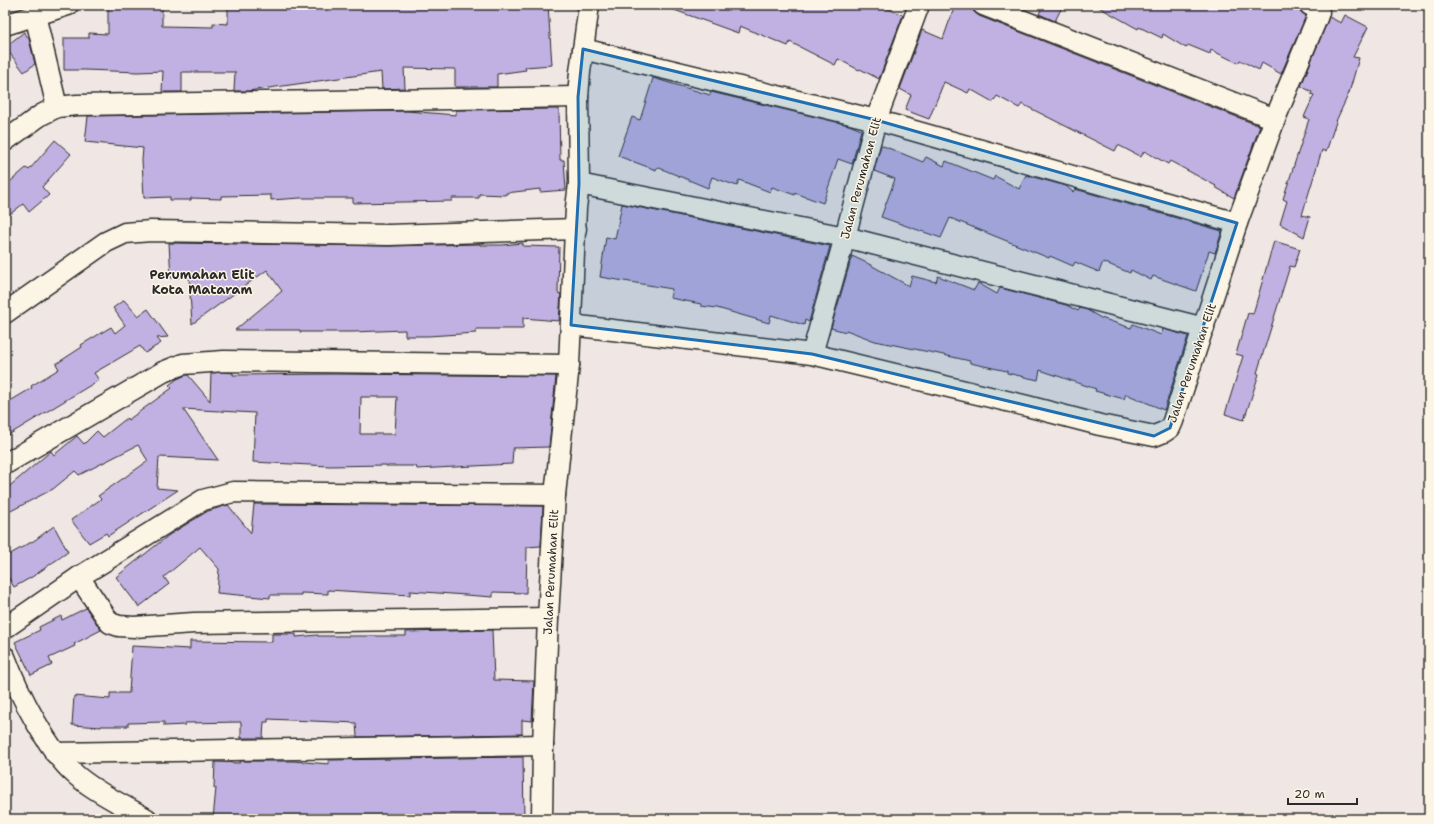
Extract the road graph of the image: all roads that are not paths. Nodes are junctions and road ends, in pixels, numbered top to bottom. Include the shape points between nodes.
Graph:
1 (68, 5) edge
2 (589, 5) edge
3 (919, 5) edge
4 (983, 5) edge
5 (1313, 12) edge
6 (35, 15) junction
7 (5, 25) edge
8 (584, 49) junction
9 (578, 96) junction
10 (56, 107) junction
11 (1275, 119) junction
12 (876, 120) junction
13 (5, 141) edge
14 (579, 184) junction
15 (1237, 223) junction
16 (576, 229) junction
17 (845, 237) junction
18 (5, 313) edge
19 (571, 326) junction
20 (1204, 328) junction
21 (812, 354) junction
22 (569, 365) junction
23 (5, 464) edge
24 (555, 495) junction
25 (79, 577) junction
26 (548, 618) junction
27 (5, 628) edge
28 (5, 657) edge
29 (543, 745) junction
30 (55, 753) junction
31 (147, 819) edge
32 (542, 819) edge

1 - 6 street
2 - 8 street, Jalan Perumahan Elit
3 - 12 street, Jalan Perumahan Elit
4 - 11 street
5 - 11 street, Jalan Perumahan Elit
6 - 7 street
6 - 10 street
8 - 9 street, Jalan Perumahan Elit
8 - 12 street
9 - 10 street via 85,104
9 - 14 street, Jalan Perumahan Elit
10 - 13 street via 41,114
11 - 15 street, Jalan Perumahan Elit
12 - 15 street
12 - 17 street, Jalan Perumahan Elit
14 - 16 street, Jalan Perumahan Elit
14 - 17 street
15 - 20 street, Jalan Perumahan Elit
16 - 18 street via 389,235 151,231 126,233 106,242
16 - 19 street, Jalan Perumahan Elit
17 - 20 street
17 - 21 street, Jalan Perumahan Elit
19 - 21 street, Jalan Perumahan Elit
19 - 22 street, Jalan Perumahan Elit
20 - 21 street, Jalan Perumahan Elit via 1170,428 1154,436
22 - 23 street via 224,362 183,364 163,372
22 - 24 street, Jalan Perumahan Elit
24 - 25 street via 233,492 203,500
24 - 26 street, Jalan Perumahan Elit
25 - 26 street via 110,623 119,626
25 - 27 street
26 - 29 street, Jalan Perumahan Elit
28 - 30 street via 15,682
29 - 30 street
29 - 32 street, Jalan Perumahan Elit
30 - 31 street via 88,784

